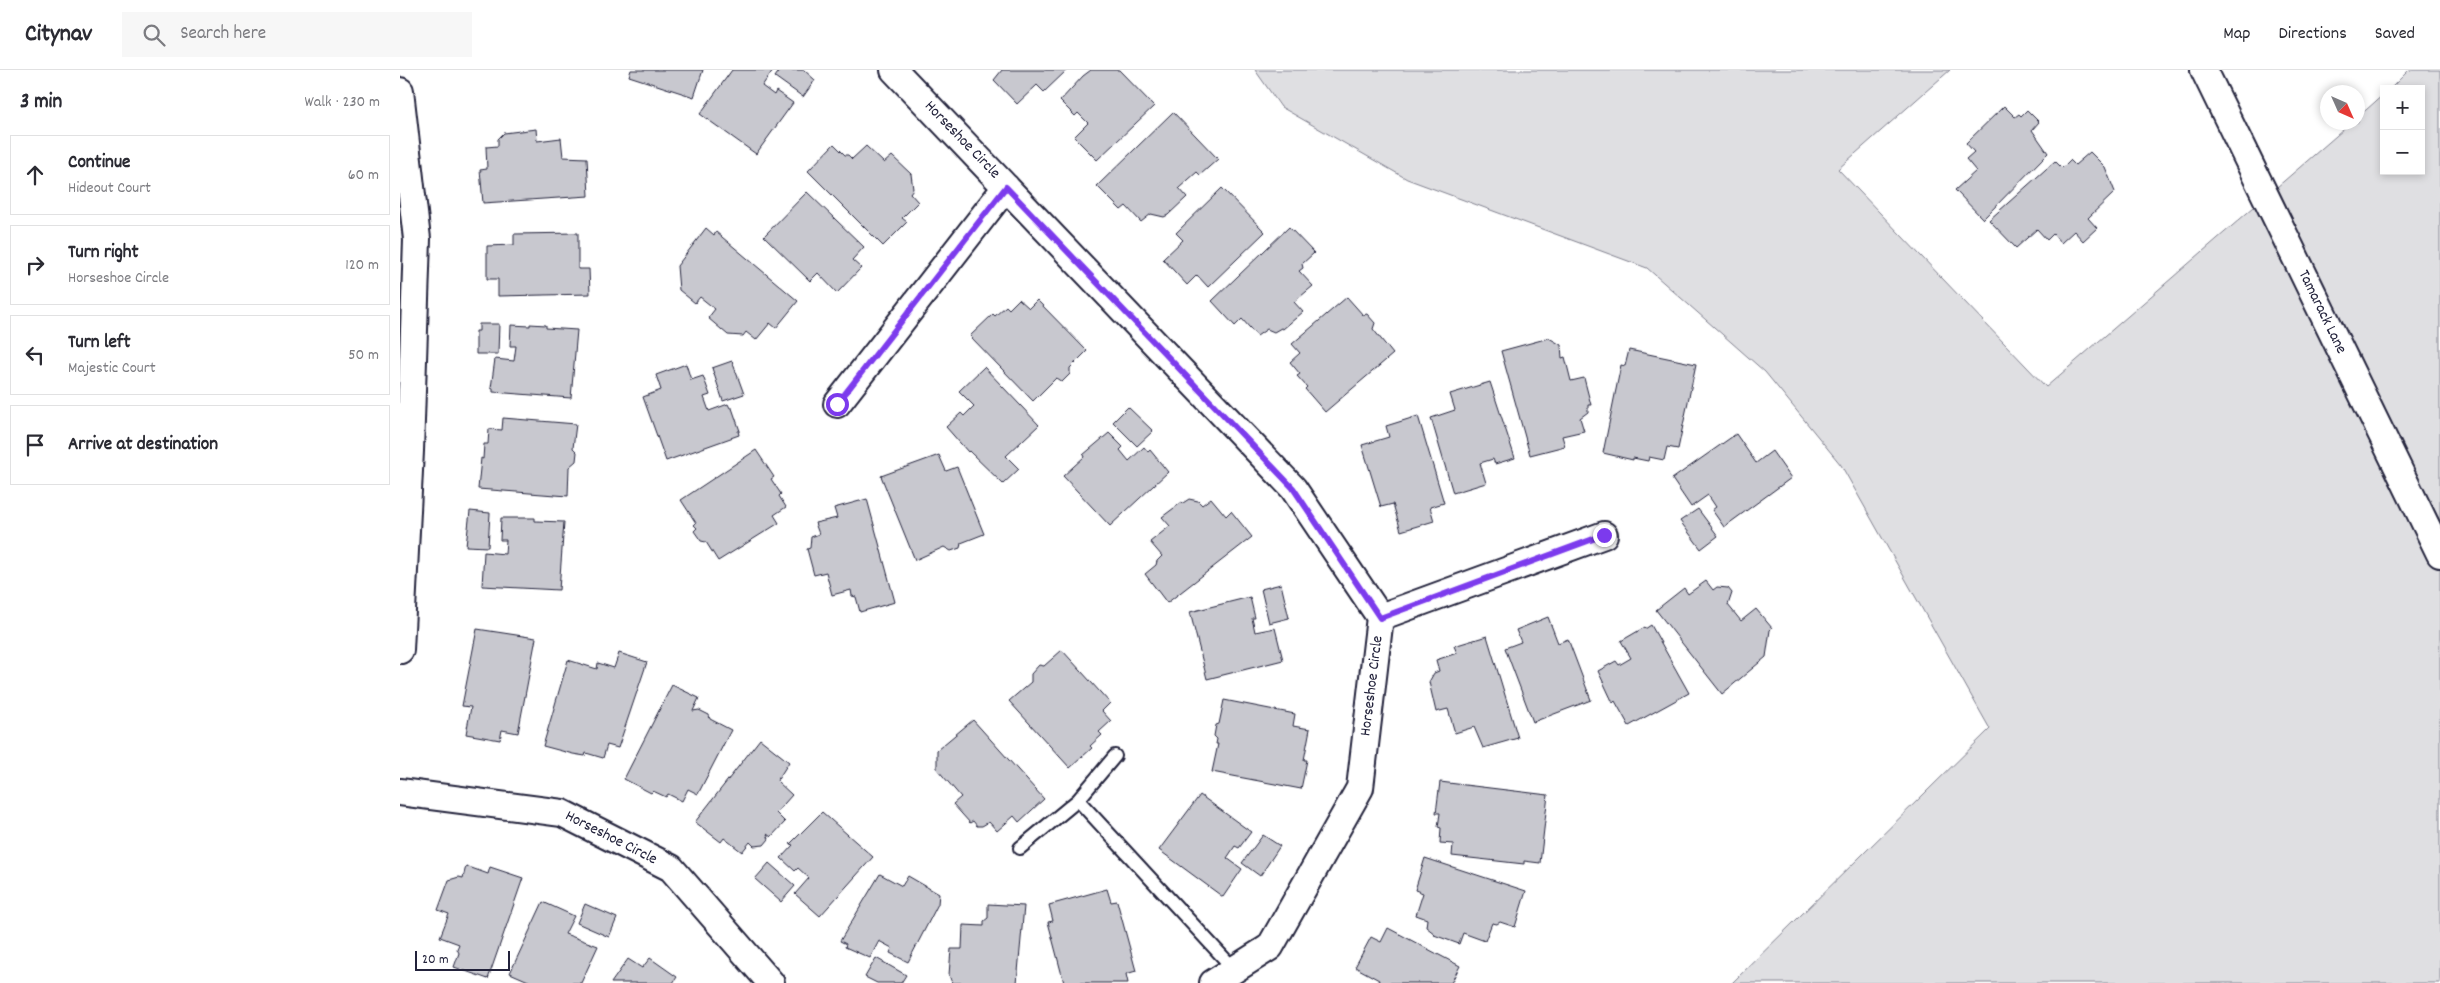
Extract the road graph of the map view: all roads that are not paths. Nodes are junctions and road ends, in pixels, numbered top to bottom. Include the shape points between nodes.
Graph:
1 (894, 70) edge
2 (2204, 70) edge
3 (400, 91) edge
4 (1006, 187) junction
5 (837, 404) dead end
6 (405, 451) edge
7 (1604, 535) dead end
8 (2440, 554) edge
9 (1380, 618) junction
10 (400, 650) edge
11 (1115, 756) dead end
12 (400, 792) edge
13 (1078, 800) junction
14 (1020, 848) dead end
15 (1224, 976) edge
16 (770, 983) edge

1 - 4 street, Horseshoe Circle
2 - 8 street, Tamarack Lane
3 - 6 street via 417,239
4 - 5 street
4 - 9 street, Horseshoe Circle via 1293,488
6 - 10 street
7 - 9 street
9 - 15 street, Horseshoe Circle via 1360,788 1270,947
11 - 13 lane
12 - 16 street, Horseshoe Circle via 562,813 671,868
13 - 14 lane
13 - 15 lane

